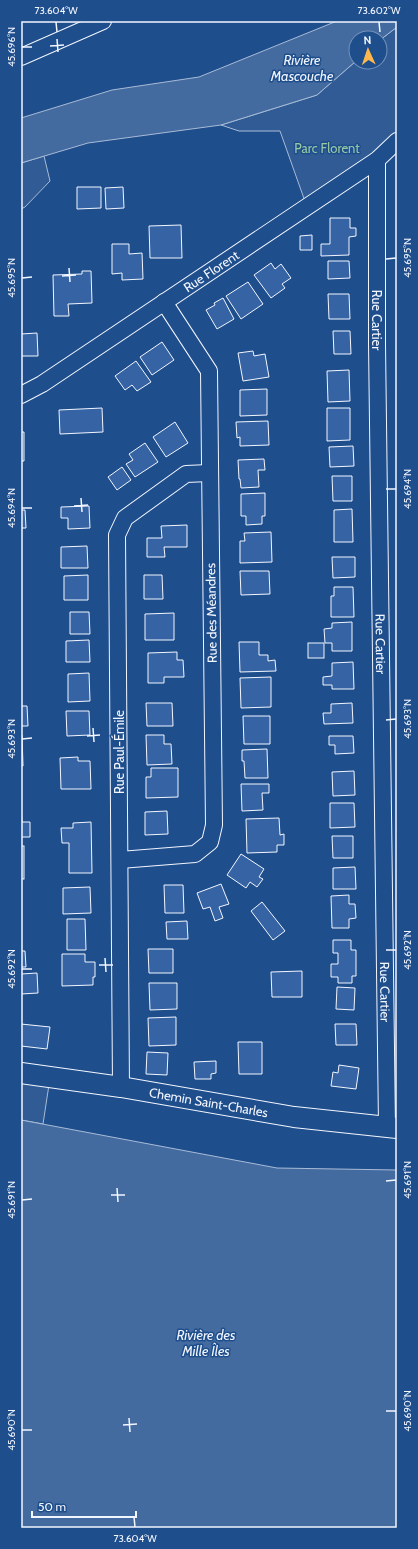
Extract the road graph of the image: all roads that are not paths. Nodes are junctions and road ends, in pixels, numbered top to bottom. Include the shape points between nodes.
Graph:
1 (103, 21) edge
2 (21, 57) edge
3 (397, 141) edge
4 (377, 160) junction
5 (164, 302) junction
6 (21, 395) edge
7 (210, 473) junction
8 (120, 860) junction
9 (21, 1073) edge
10 (121, 1087) junction
11 (392, 1128) edge

1 - 2 street
3 - 4 street, Rue Florent
4 - 5 street, Rue Florent
4 - 11 street, Rue Cartier via 377,352
5 - 6 street, Rue Florent via 42,384
5 - 7 street, Rue des Méandres via 209,371
7 - 8 street, Rue Paul-Émile via 186,474 125,518 117,534
7 - 8 street, Rue des Méandres via 214,824 210,842 195,854
8 - 10 street, Rue Paul-Émile
9 - 10 main road, Chemin Saint-Charles
10 - 11 main road, Chemin Saint-Charles via 294,1117

